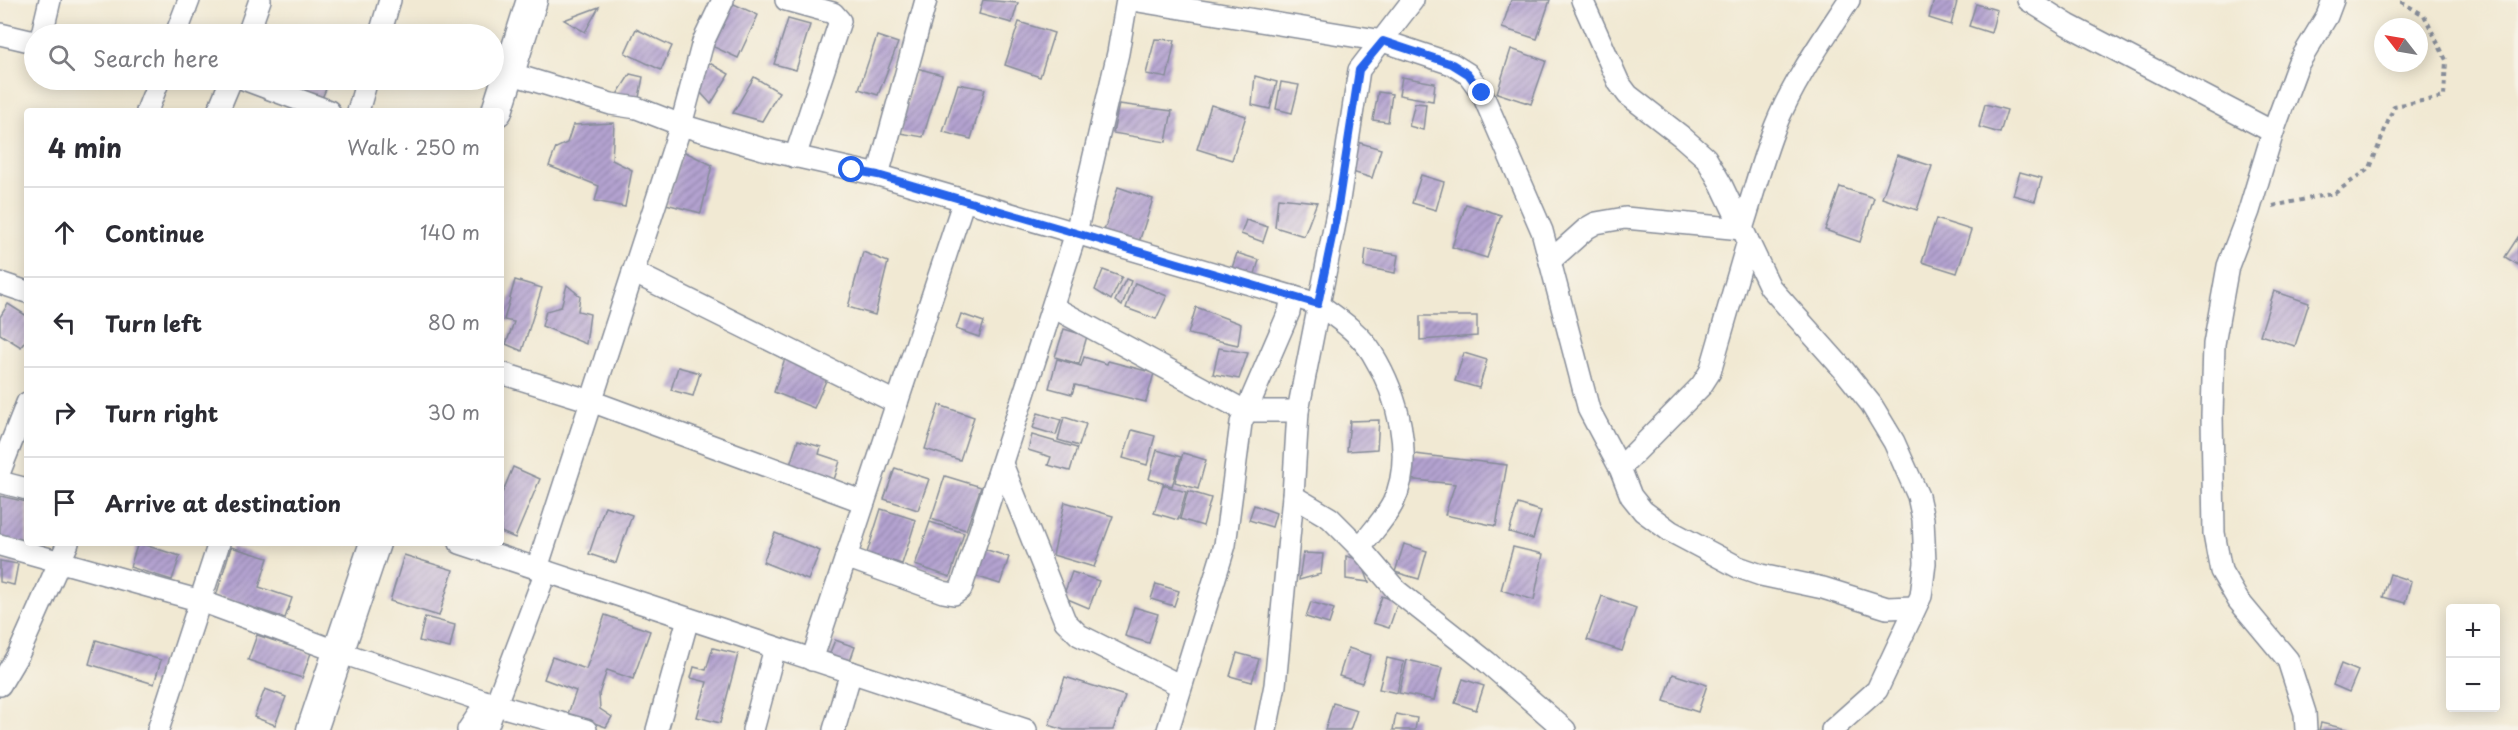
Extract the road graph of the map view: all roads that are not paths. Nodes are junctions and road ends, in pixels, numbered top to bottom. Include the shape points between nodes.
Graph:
1 (50, 0) edge
2 (189, 0) edge
3 (260, 0) edge
4 (390, 0) edge
5 (532, 0) edge
6 (723, 0) edge
7 (786, 0) edge
8 (926, 0) edge
9 (1127, 0) edge
10 (1132, 0) edge
11 (1413, 0) edge
12 (1582, 0) edge
13 (1850, 0) edge
14 (2028, 0) edge
15 (2333, 0) edge
16 (44, 24) edge
17 (180, 24) edge
18 (252, 24) edge
19 (383, 24) edge
20 (0, 34) edge
21 (24, 40) edge
22 (1383, 41) junction
23 (508, 73) junction
24 (504, 86) edge
25 (155, 90) edge
26 (227, 90) edge
27 (273, 90) edge
28 (364, 90) edge
29 (503, 90) edge
30 (148, 108) edge
31 (219, 108) edge
32 (321, 108) edge
33 (359, 108) edge
34 (497, 108) edge
35 (681, 125) junction
36 (2273, 132) junction
37 (795, 157) junction
38 (878, 175) junction
39 (964, 200) junction
40 (1076, 233) junction
41 (1745, 235) junction
42 (1550, 261) junction
43 (633, 272) junction
44 (0, 283) edge
45 (24, 291) edge
46 (1292, 296) junction
47 (1318, 304) junction
48 (1053, 307) junction
49 (504, 374) edge
50 (591, 401) junction
51 (897, 403) junction
52 (24, 411) edge
53 (1245, 411) junction
54 (1298, 411) junction
55 (1002, 464) junction
56 (1620, 468) junction
57 (0, 471) edge
58 (0, 482) edge
59 (24, 488) edge
60 (1293, 496) junction
61 (864, 502) junction
62 (0, 545) edge
63 (67, 546) edge
64 (213, 546) edge
65 (374, 546) edge
66 (469, 546) edge
67 (1360, 548) junction
68 (846, 557) junction
69 (60, 563) junction
70 (542, 570) junction
71 (201, 601) junction
72 (1914, 607) junction
73 (688, 619) junction
74 (775, 648) junction
75 (339, 652) junction
76 (812, 660) junction
77 (851, 672) junction
78 (0, 685) edge
79 (1181, 686) junction
80 (491, 703) junction
81 (546, 725) edge
82 (158, 730) edge
83 (312, 730) edge
84 (468, 730) edge
85 (486, 730) edge
86 (586, 730) edge
87 (657, 730) edge
88 (753, 730) edge
89 (834, 730) edge
90 (1026, 730) edge
91 (1167, 730) edge
92 (1266, 730) edge
93 (1565, 730) edge
94 (1832, 730) edge
95 (2306, 730) edge

1 - 16 street
2 - 17 street
3 - 18 street
4 - 19 street
5 - 23 street
6 - 35 street via 703,42
7 - 37 street via 833,13 840,21
8 - 38 street
9 - 40 street
10 - 22 street
11 - 22 street
12 - 41 street via 1619,83 1628,95 1706,158
13 - 41 street via 1819,45 1775,127
14 - 36 street via 2068,25
15 - 36 street via 2298,64
20 - 21 street
22 - 42 street via 1452,64 1468,74 1482,93 1542,231
22 - 47 street via 1359,70 1337,213
23 - 24 street
23 - 35 street via 610,104 637,108
25 - 30 street
26 - 31 street
27 - 32 street
28 - 33 street
29 - 34 street
35 - 37 street
35 - 43 street
36 - 95 street via 2228,266 2214,344 2214,533 2221,571 2238,600 2288,660 2305,713
37 - 38 street
38 - 39 street
39 - 40 street
39 - 51 street
40 - 46 street
40 - 48 street
41 - 42 street via 1625,218 1608,220 1587,228
41 - 56 street via 1710,372 1701,386
41 - 72 street via 1770,287 1857,386 1894,442 1918,496 1923,519 1924,584
42 - 56 street via 1589,410
43 - 50 street
43 - 51 street
44 - 45 street
46 - 47 street
46 - 53 street via 1289,312
47 - 54 street
47 - 67 street via 1347,325 1372,352 1394,397 1402,441 1402,474 1392,504
48 - 53 street
48 - 55 street
49 - 50 street
50 - 61 street
50 - 70 street
51 - 61 street
52 - 57 street
53 - 54 street
53 - 79 street via 1225,545
54 - 60 street
55 - 68 street via 961,589 954,594
55 - 79 street via 1065,621 1079,635
56 - 72 street via 1630,496 1643,511 1670,531 1738,567 1887,608
58 - 59 street
60 - 67 street via 1330,518
60 - 92 street via 1275,685
61 - 68 street
62 - 69 street
63 - 69 street
64 - 71 street
65 - 75 street
66 - 70 street
67 - 93 street via 1397,591
68 - 76 street
69 - 71 street
69 - 78 street via 20,653
70 - 73 street
70 - 80 street
71 - 75 street
71 - 82 street
72 - 94 street via 1877,690
73 - 74 street
73 - 87 street
74 - 76 street
74 - 88 street
75 - 80 street
75 - 83 street
76 - 77 street
77 - 89 street
77 - 90 street
79 - 91 street
80 - 81 street
80 - 84 street
80 - 85 street
81 - 86 street

